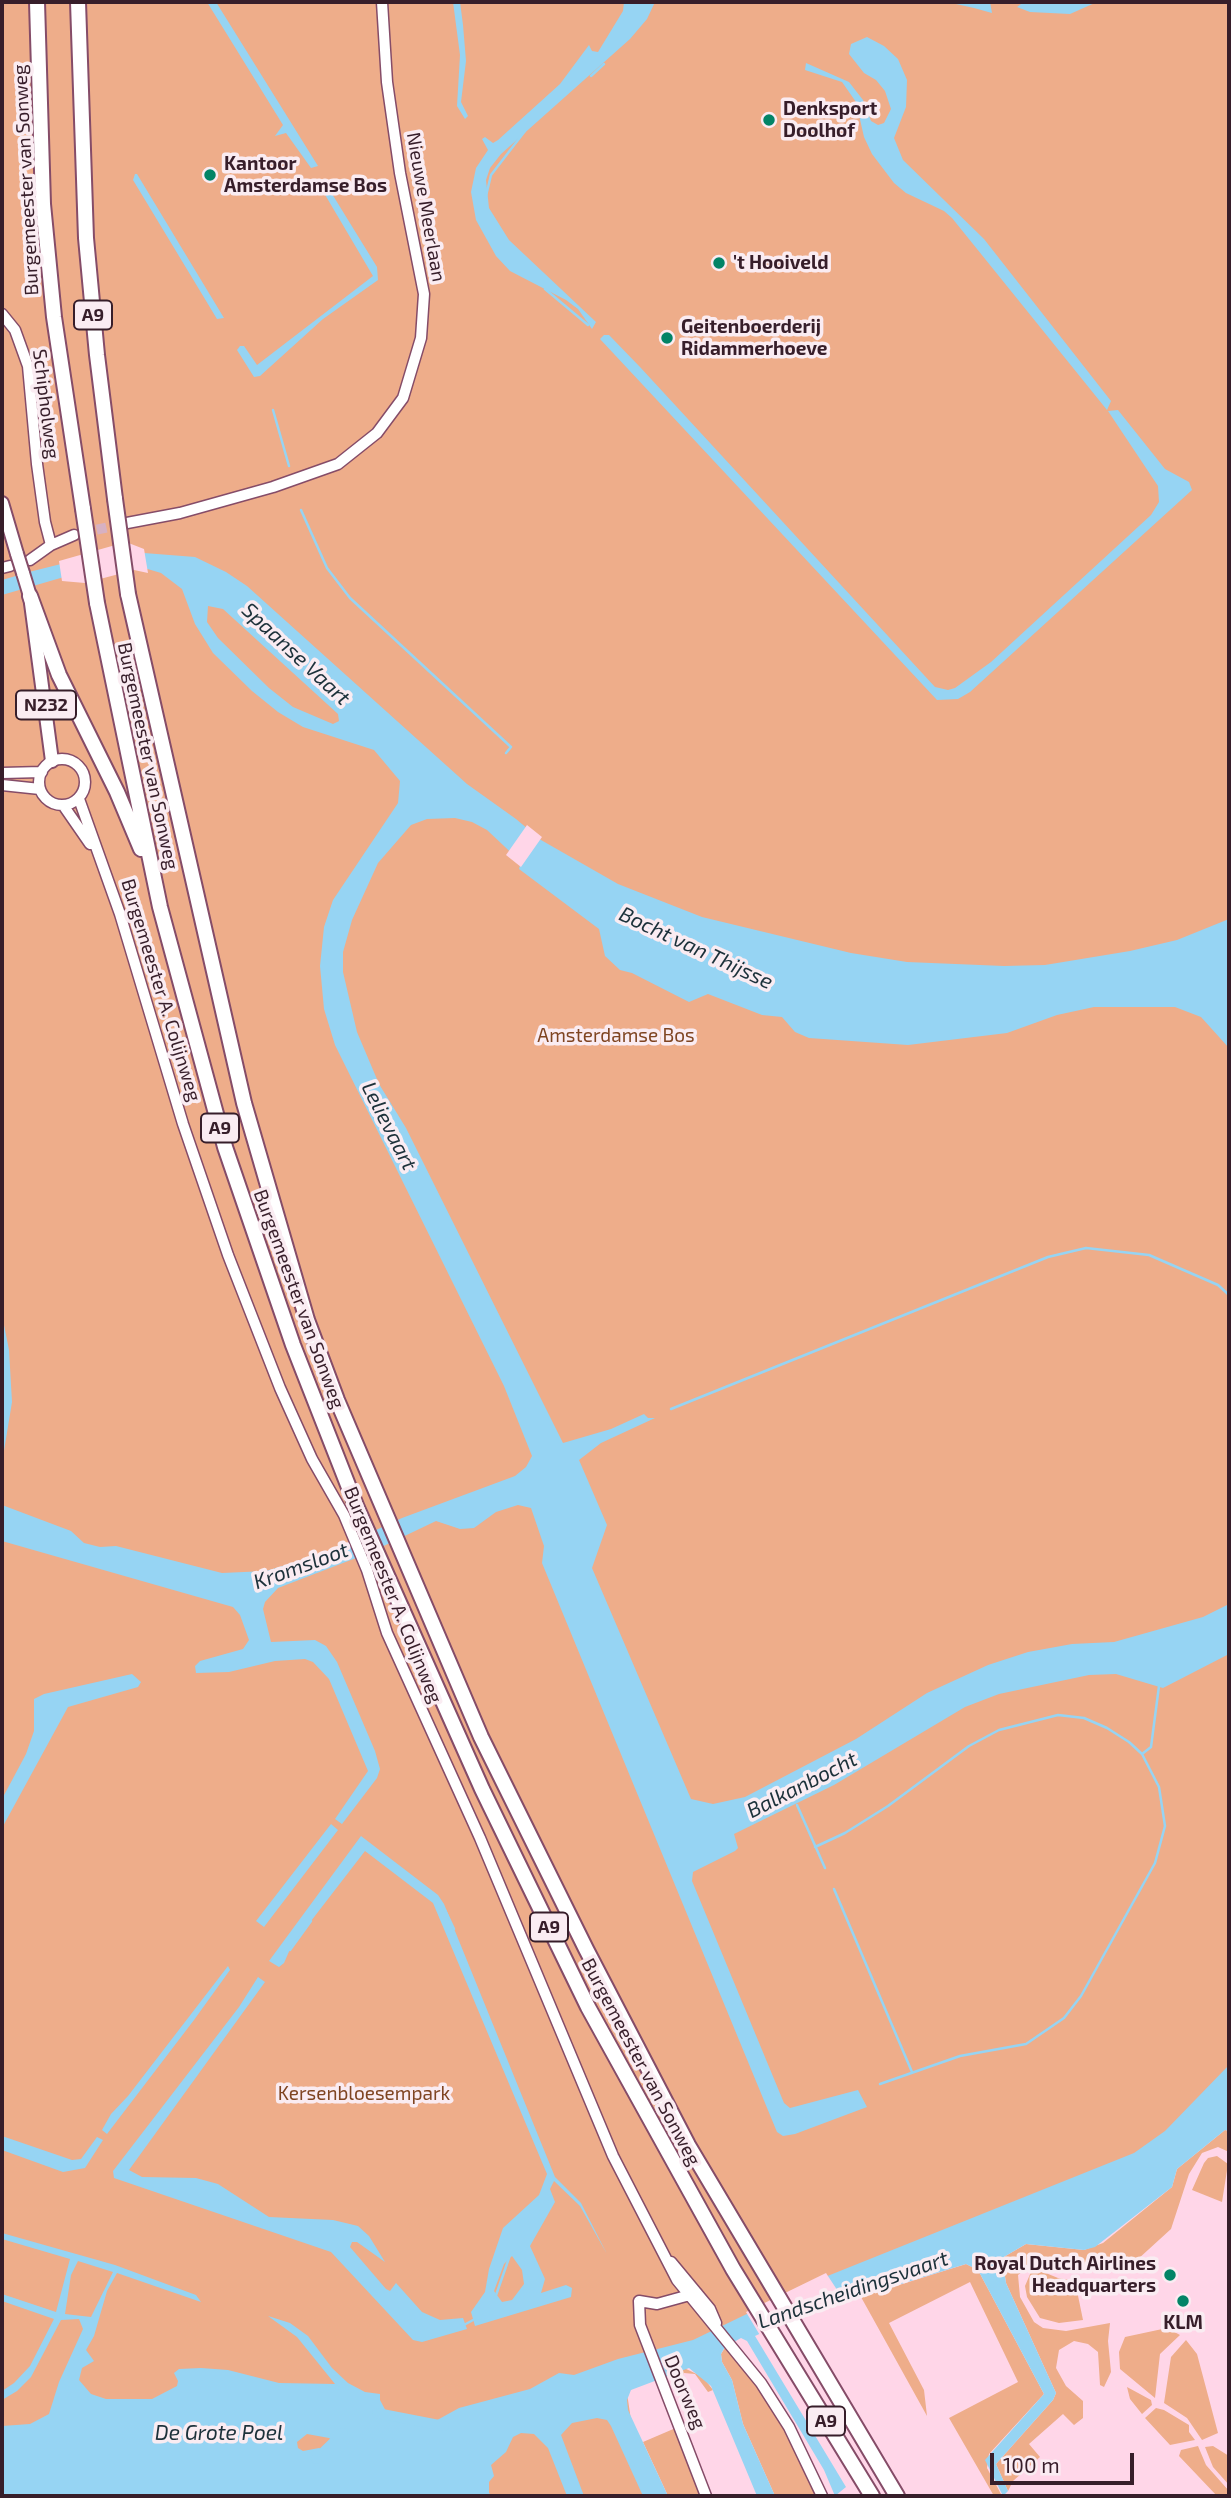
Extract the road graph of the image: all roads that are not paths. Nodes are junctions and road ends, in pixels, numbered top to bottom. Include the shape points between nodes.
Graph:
1 (78, 2) edge
2 (382, 2) edge
3 (37, 6) edge
4 (2, 314) edge
5 (2, 503) edge
6 (127, 523) tunnel mouth
7 (74, 535) tunnel mouth
8 (51, 545) junction
9 (30, 560) dead end
10 (30, 596) junction
11 (52, 761) junction
12 (41, 772) junction
13 (2, 773) edge
14 (2, 785) edge
15 (40, 789) junction
16 (79, 799) junction
17 (63, 805) junction
18 (95, 850) junction
19 (160, 907) junction
20 (351, 1512) junction
21 (692, 2295) junction
22 (706, 2496) edge
23 (822, 2496) edge
24 (872, 2496) edge
25 (897, 2496) edge

1 - 25 highway, Burgemeester van Sonweg / A9, bridge via 89,274 128,594 225,1024 307,1320 377,1501 481,1737 586,1950 688,2145
2 - 6 street, Nieuwe Meerlaan via 387,82 424,294 421,338 403,398 377,433 338,464 273,487
3 - 19 highway, Burgemeester van Sonweg / A9, bridge via 43,204 54,317 97,603
4 - 8 street, Schipholweg via 15,330 28,366 37,464
5 - 10 main road, N232, bridge
7 - 8 street
8 - 9 street
10 - 11 main road, N232
10 - 19 highway, A9 via 59,676 117,792
11 - 12 street
11 - 16 street via 68,760 81,769 86,784
12 - 13 street
12 - 15 street
14 - 15 street
15 - 17 street via 53,803
16 - 17 street
16 - 18 street, Burgemeester A. Colijnweg
17 - 18 street, Burgemeester A. Colijnweg
18 - 20 street, Burgemeester A. Colijnweg via 228,1255 299,1433
19 - 20 highway, Burgemeester van Sonweg / A9 via 225,1147
20 - 21 street, Burgemeester A. Colijnweg via 387,1633 480,1838 613,2156
20 - 24 highway, Burgemeester van Sonweg / A9 via 385,1574 588,2007 733,2269
21 - 22 street, Doorweg via 657,2304 639,2301 640,2325
21 - 23 street, Burgemeester A. Colijnweg via 789,2427

